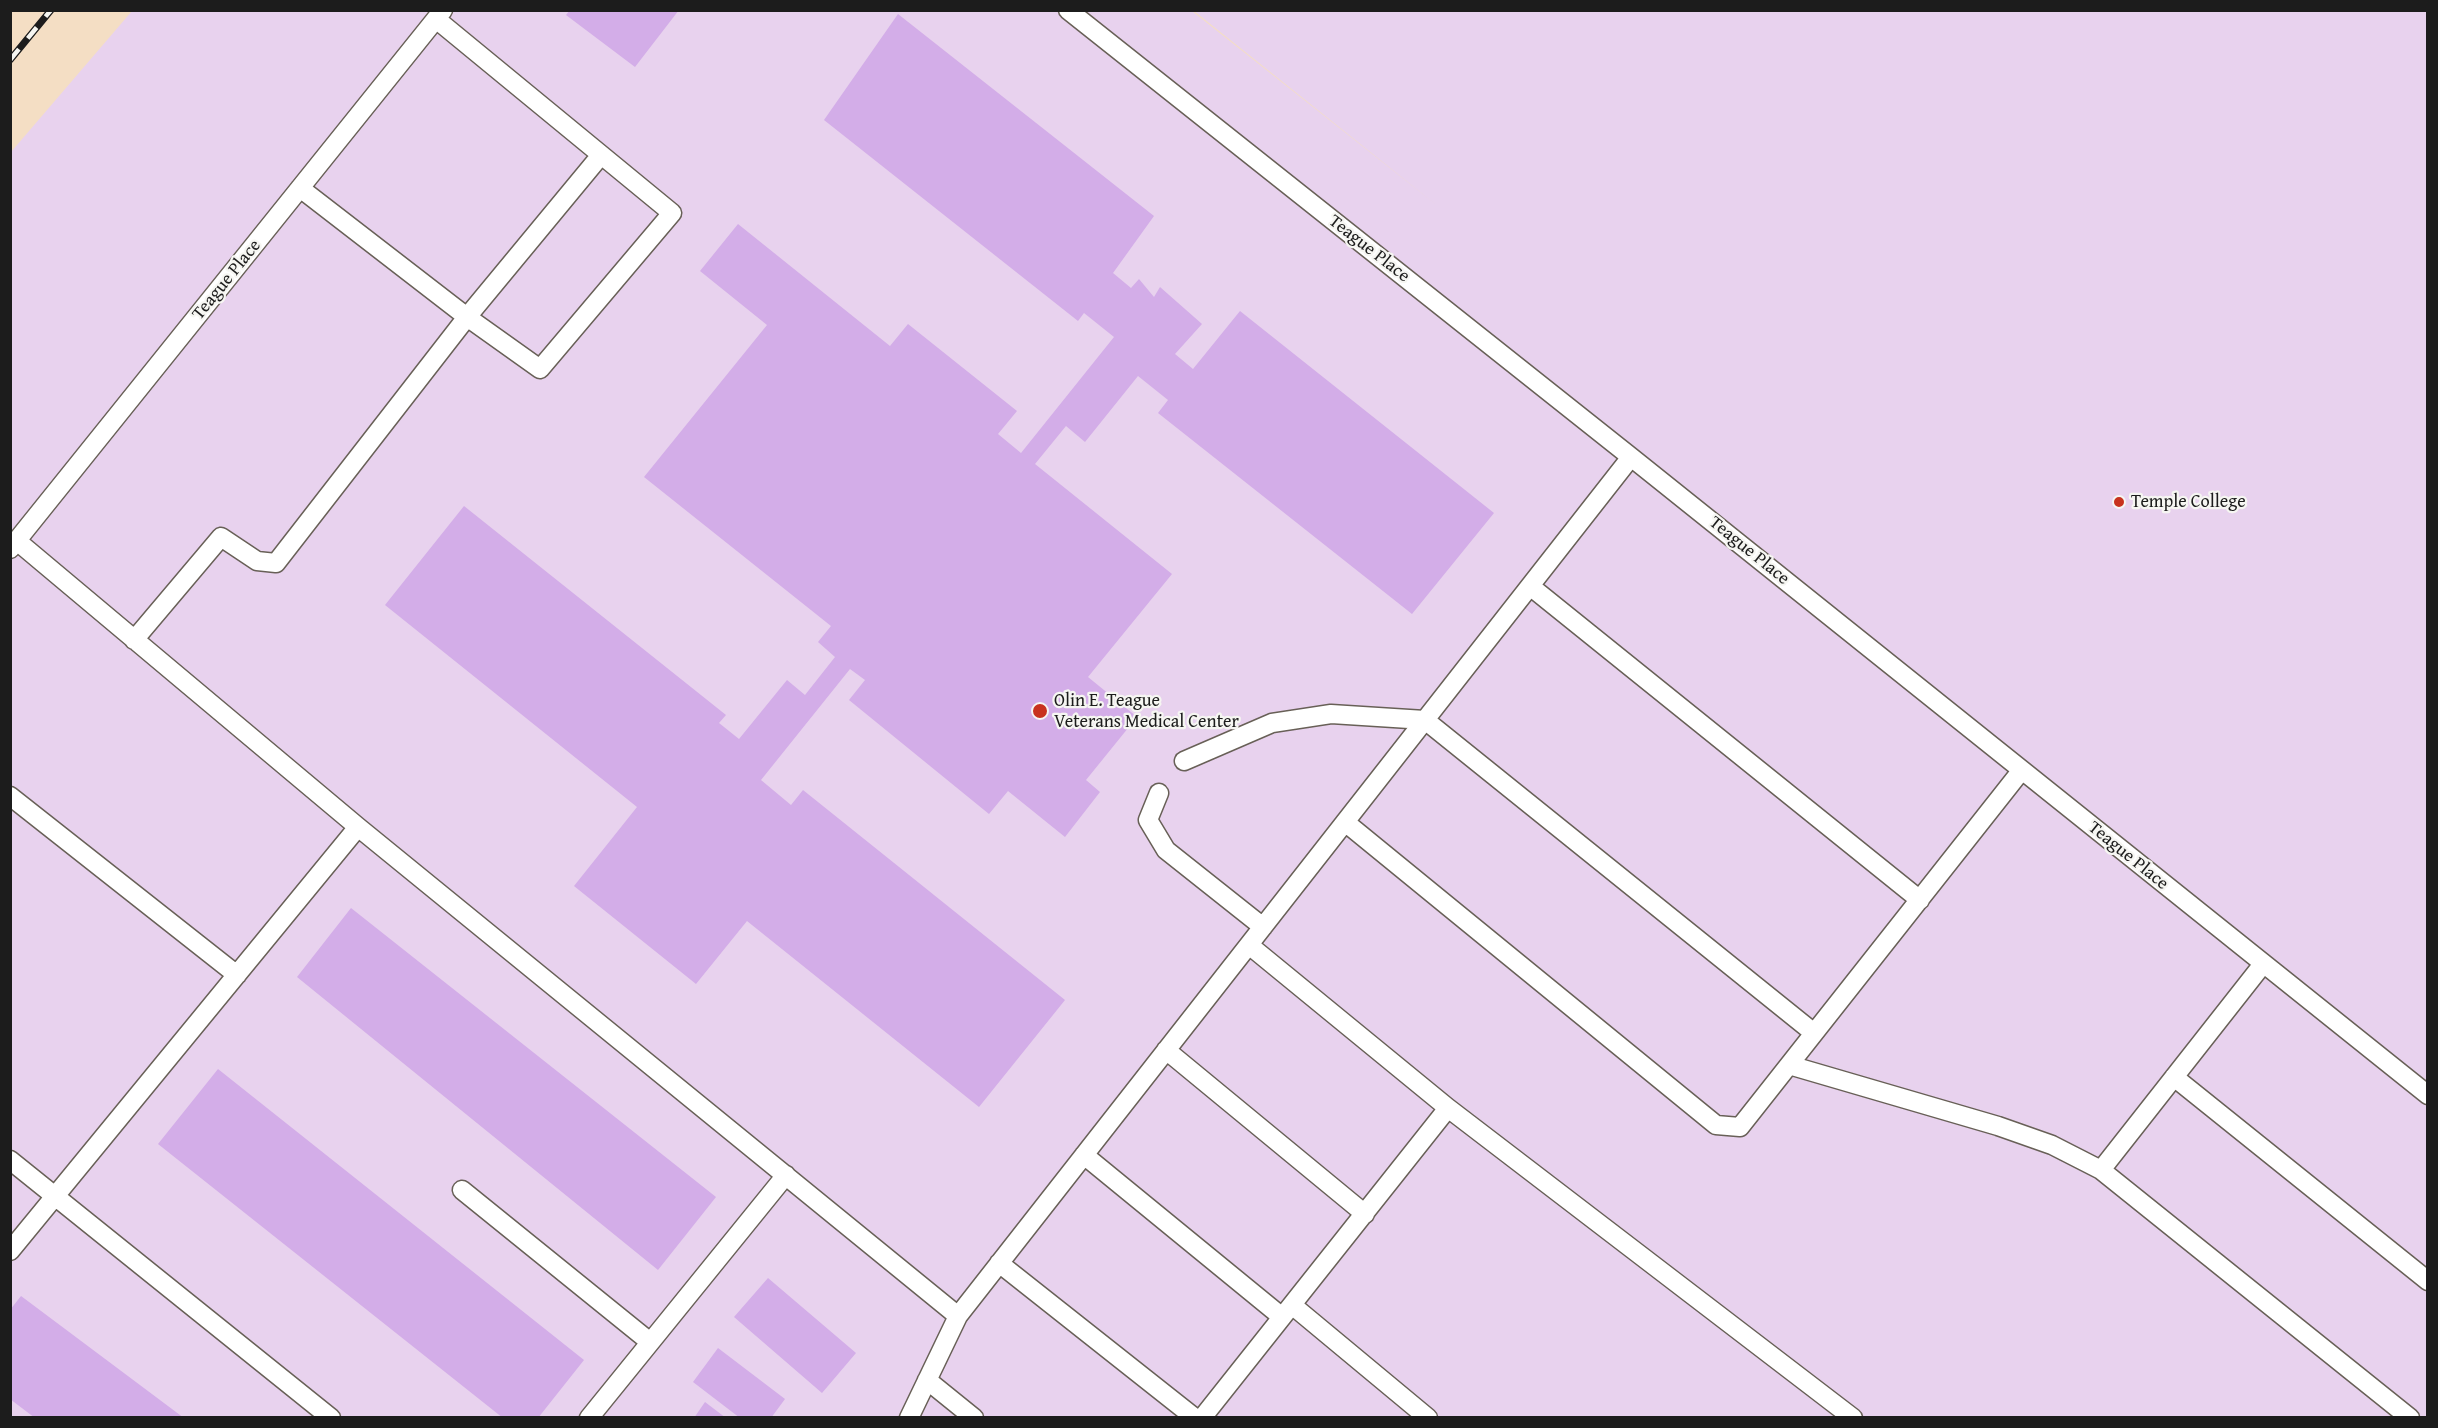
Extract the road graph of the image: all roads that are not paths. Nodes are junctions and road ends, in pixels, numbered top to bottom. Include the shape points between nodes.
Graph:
1 (1068, 10) edge
2 (440, 15) edge
3 (601, 155) junction
4 (300, 188) junction
5 (467, 317) junction
6 (1631, 457) junction
7 (14, 545) edge
8 (1530, 586) junction
9 (134, 640) junction
10 (1425, 720) junction
11 (1184, 761) dead end
12 (2021, 771) junction
13 (1159, 793) dead end
14 (10, 796) edge
15 (1345, 822) junction
16 (358, 827) junction
17 (1920, 900) junction
18 (1263, 927) junction
19 (1249, 945) junction
20 (2263, 964) junction
21 (237, 975) junction
22 (1814, 1033) junction
23 (1166, 1050) junction
24 (1789, 1065) junction
25 (2174, 1077) junction
26 (2427, 1095) edge
27 (1448, 1108) junction
28 (1084, 1155) junction
29 (10, 1160) edge
30 (2101, 1170) junction
31 (786, 1175) junction
32 (462, 1190) dead end
33 (56, 1196) junction
34 (1365, 1214) junction
35 (10, 1251) edge
36 (999, 1263) junction
37 (2427, 1281) edge
38 (1287, 1311) junction
39 (958, 1316) junction
40 (650, 1342) junction
41 (927, 1380) junction
42 (331, 1418) edge
43 (589, 1418) edge
44 (909, 1418) edge
45 (974, 1418) edge
46 (1195, 1418) edge
47 (1202, 1418) edge
48 (1428, 1418) edge
49 (1853, 1418) edge
50 (2410, 1418) edge

1 - 6 lane, Teague Place
2 - 3 lane
2 - 4 lane, Teague Place
3 - 5 lane
3 - 5 lane via 672,213 540,369
4 - 5 lane
4 - 7 lane, Teague Place
5 - 9 lane via 276,563 256,561 221,537
6 - 8 lane
6 - 12 lane, Teague Place
7 - 9 lane
8 - 10 lane
8 - 17 lane
9 - 16 lane
10 - 11 lane via 1331,714 1272,723
10 - 15 lane
10 - 22 lane
12 - 17 lane
12 - 20 lane, Teague Place
13 - 18 lane via 1148,820 1166,850
14 - 21 lane
15 - 18 lane
15 - 24 lane via 1716,1125 1740,1127
16 - 21 lane
16 - 31 lane
17 - 22 lane
18 - 19 lane
19 - 23 lane
19 - 27 lane
20 - 25 lane
20 - 26 lane, Teague Place
21 - 33 lane
22 - 24 lane
23 - 28 lane
23 - 34 lane
24 - 30 lane via 1998,1126 2052,1145
25 - 30 lane
25 - 37 lane
27 - 34 lane
27 - 49 lane
28 - 36 lane
28 - 38 lane
29 - 33 lane
30 - 50 lane
31 - 39 lane
31 - 40 lane
32 - 40 lane
33 - 35 lane
33 - 42 lane
34 - 38 lane
36 - 39 lane
36 - 46 lane
38 - 47 lane
38 - 48 lane
39 - 41 lane
40 - 43 lane
41 - 44 lane
41 - 45 lane

